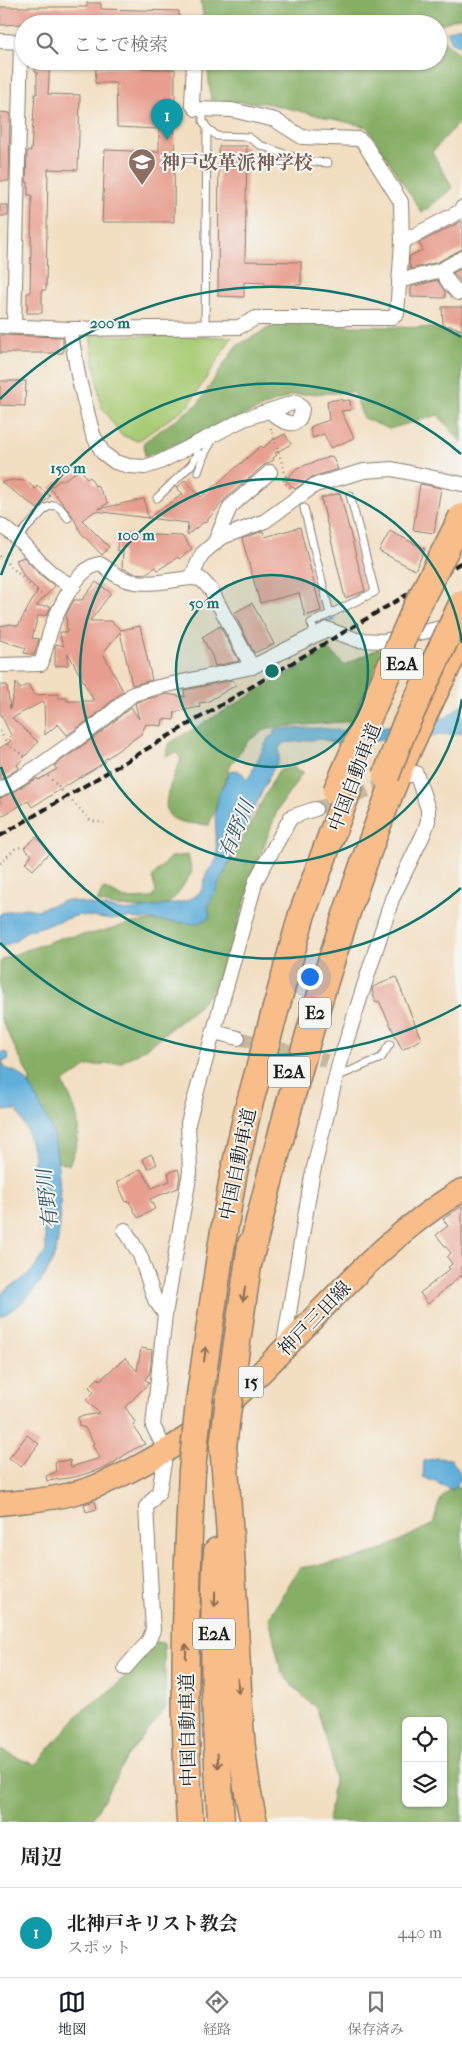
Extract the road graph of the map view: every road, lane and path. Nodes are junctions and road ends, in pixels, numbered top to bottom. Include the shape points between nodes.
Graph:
1 (0, 41) edge
2 (15, 42) edge
3 (21, 70) edge
4 (194, 70) edge
5 (203, 110) junction
6 (206, 128) junction
7 (328, 163) dead end
8 (462, 208) edge
9 (402, 242) junction
10 (462, 258) edge
11 (442, 270) junction
12 (399, 281) junction
13 (462, 293) edge
14 (7, 326) edge
15 (205, 328) junction
16 (70, 329) junction
17 (270, 412) joint
18 (217, 433) junction
19 (204, 454) junction
20 (198, 472) dead end
21 (270, 472) dead end
22 (462, 484) edge
23 (350, 495) dead end
24 (157, 498) dead end
25 (302, 503) junction
26 (462, 517) edge
27 (68, 518) dead end
28 (0, 525) edge
29 (18, 537) junction
30 (214, 544) junction
31 (462, 544) edge
32 (0, 556) edge
33 (191, 578) junction
34 (74, 586) junction
35 (462, 604) edge
36 (61, 607) junction
37 (330, 614) junction
38 (462, 624) edge
39 (316, 635) junction
40 (462, 635) edge
41 (0, 665) edge
42 (252, 667) junction
43 (0, 732) edge
44 (39, 766) junction
45 (398, 774) junction
46 (0, 790) edge
47 (342, 790) junction
48 (314, 808) tunnel mouth
49 (104, 824) dead end
50 (21, 846) dead end
51 (0, 863) edge
52 (214, 1032) junction
53 (238, 1038) tunnel mouth
54 (390, 1044) dead end
55 (335, 1078) junction
56 (462, 1190) edge
57 (125, 1230) dead end
58 (165, 1314) junction
59 (283, 1349) junction
60 (224, 1446) junction
61 (166, 1451) junction
62 (0, 1504) edge
63 (125, 1668) dead end
64 (190, 1822) edge
65 (221, 1822) edge
66 (254, 1822) edge

1 - 2 street
3 - 14 street
4 - 5 street via 192,104
5 - 6 lane
5 - 9 street via 232,110 275,120 302,137 359,139 401,202
6 - 7 lane via 217,136 248,137 304,162
6 - 15 lane
8 - 9 street
9 - 12 street
10 - 11 street
11 - 12 street
11 - 13 street via 449,284 458,294
12 - 15 street via 397,314 391,318 256,318 239,327
14 - 16 street
15 - 16 street
16 - 18 street via 93,435 103,453 115,462 145,467
17 - 18 street via 244,419
17 - 25 path via 275,447 286,477 283,481
18 - 19 lane
19 - 20 lane
19 - 24 lane via 198,452 192,464
21 - 30 street via 230,507
22 - 25 street via 392,469 364,472 315,486
23 - 37 lane via 374,592
25 - 30 street via 220,538
25 - 37 lane
26 - 47 highway, bridge via 414,612
27 - 29 lane via 54,505 46,508
28 - 29 street
29 - 34 street via 38,562 64,583
30 - 33 street via 202,554
31 - 47 highway, 中国自動車道 / E2A
32 - 36 path via 34,589
33 - 34 street via 138,582 123,579 100,564 84,570
33 - 42 street via 201,579 211,590
34 - 36 street
35 - 45 highway, 中国自動車道 / E2A, bridge via 408,719
36 - 41 street via 41,664
37 - 39 lane via 311,624
38 - 39 street via 384,641 357,640 327,629
39 - 42 street
40 - 45 highway
42 - 44 street via 133,694 110,716
43 - 44 path via 8,745
44 - 46 street
44 - 49 path via 91,820
45 - 55 street via 416,773 428,809 428,821 392,899 333,1063
45 -> 60 highway, 中国自動車道 / E2A, bridge via 364,833 319,964 276,1120 249,1261
64 -> 47 highway, 中国自動車道 / E2A, bridge via 186,1681 192,1471 220,1255 248,1109 302,914
48 - 52 street via 291,817 256,880
50 - 51 path
52 - 53 street
52 - 58 street via 188,1123 190,1172
54 - 55 lane via 381,1058
55 - 59 street via 312,1176
56 - 59 main road, 神戸三田線 / 15 via 384,1248
57 - 58 street via 140,1255 155,1300
58 - 61 street via 153,1426
59 - 61 main road, 神戸三田線 / 15 via 220,1411
60 -> 65 highway, 中国自動車道 / E2A via 215,1589 214,1698
60 -> 66 highway via 242,1746
61 - 62 main road, 神戸三田線 / 15 via 120,1476 71,1494
61 - 63 street via 159,1492 146,1507 153,1630 148,1642

